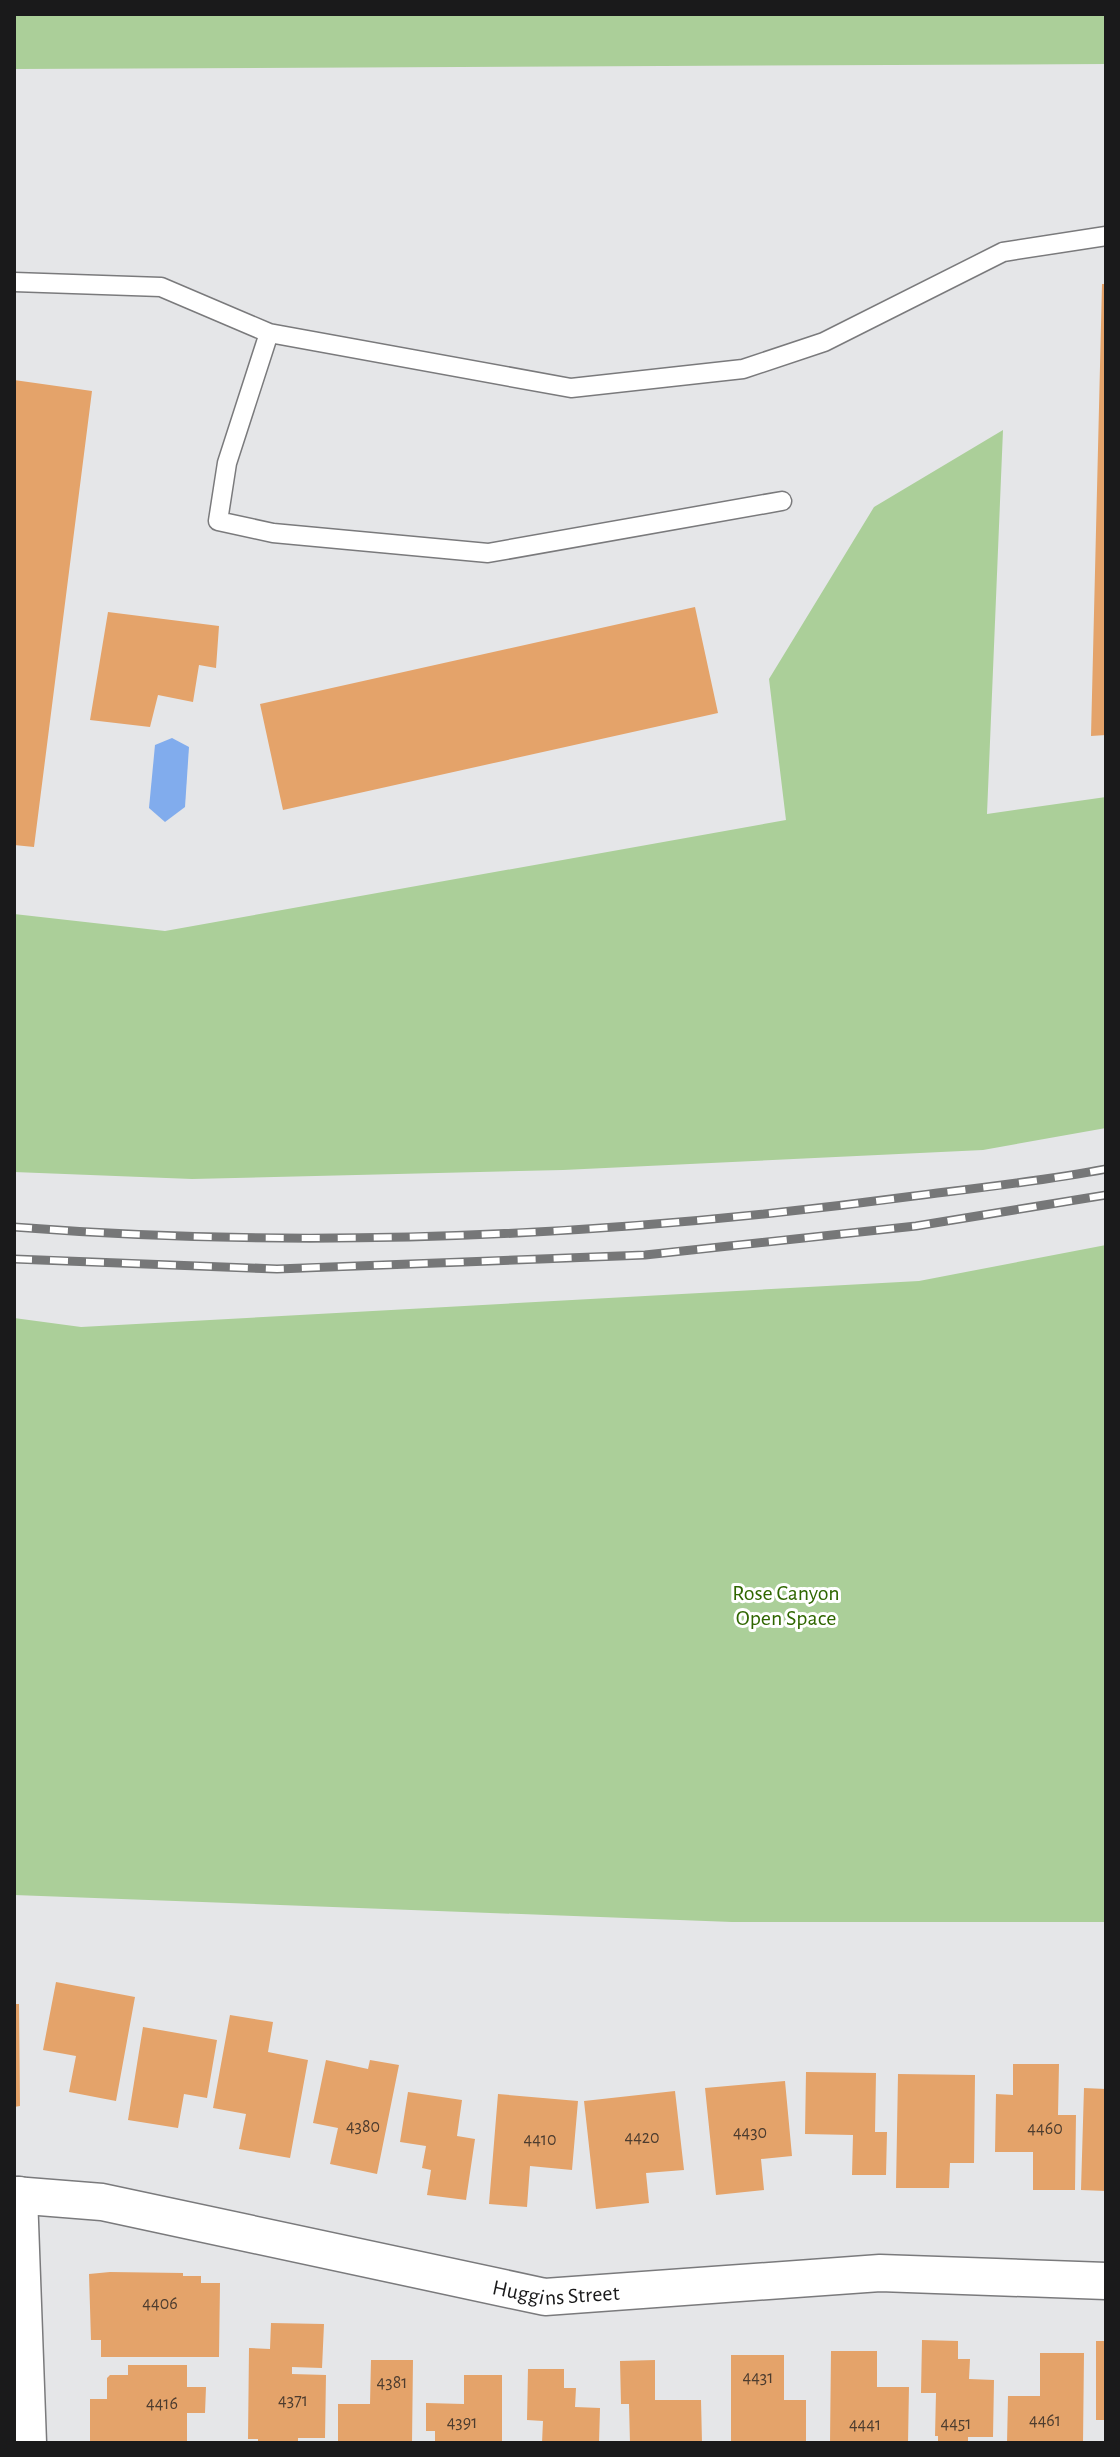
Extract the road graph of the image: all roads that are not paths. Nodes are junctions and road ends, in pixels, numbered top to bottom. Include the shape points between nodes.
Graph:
1 (1106, 236) edge
2 (14, 282) edge
3 (269, 333) junction
4 (782, 501) dead end
5 (17, 2195) edge
6 (1106, 2281) edge
7 (28, 2443) edge

1 - 3 lane via 1003,252 824,342 743,369 571,388
2 - 3 lane via 161,287
3 - 4 lane via 227,463 218,521 273,533 488,553
5 - 6 street, Huggins Street via 102,2202 545,2297 880,2273
5 - 7 street

